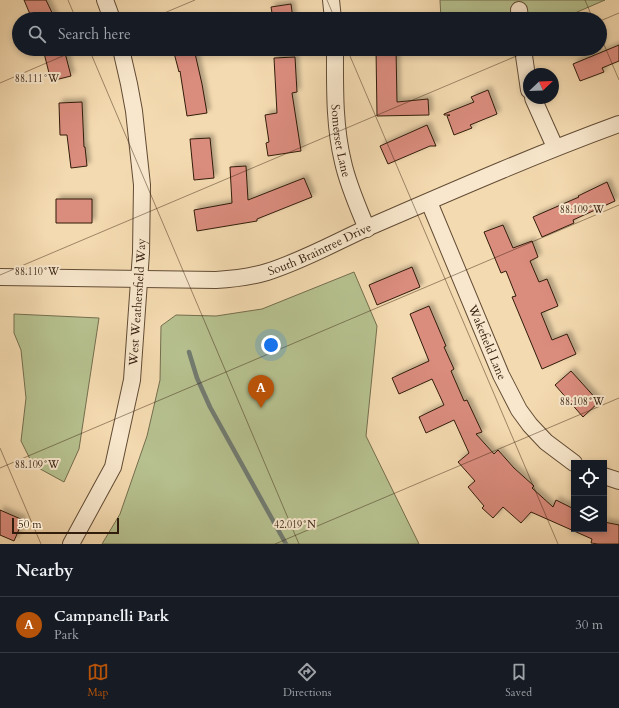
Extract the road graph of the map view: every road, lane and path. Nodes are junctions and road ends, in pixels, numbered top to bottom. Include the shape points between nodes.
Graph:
1 (106, 0) edge
2 (331, 0) edge
3 (110, 12) edge
4 (332, 12) edge
5 (123, 56) edge
6 (335, 56) edge
7 (524, 56) edge
8 (526, 68) edge
9 (536, 104) edge
10 (619, 124) edge
11 (555, 147) junction
12 (429, 202) junction
13 (367, 229) junction
14 (0, 277) edge
15 (139, 279) junction
16 (571, 461) edge
17 (607, 477) edge
18 (619, 481) edge
19 (71, 544) edge

1 - 3 street
2 - 4 street
5 - 15 street, West Weathersfield Way via 134,111 141,178
6 - 13 street, Somerset Lane via 338,140 351,191
7 - 8 street
9 - 11 street
10 - 11 street, South Braintree Drive
11 - 12 street, South Braintree Drive
12 - 13 street, South Braintree Drive
12 - 16 street, Wakefield Lane via 518,410 546,442
13 - 15 street, South Braintree Drive via 289,264 251,276 216,280
14 - 15 street, South Braintree Drive
15 - 19 street, West Weathersfield Way via 132,380 113,467
17 - 18 street

